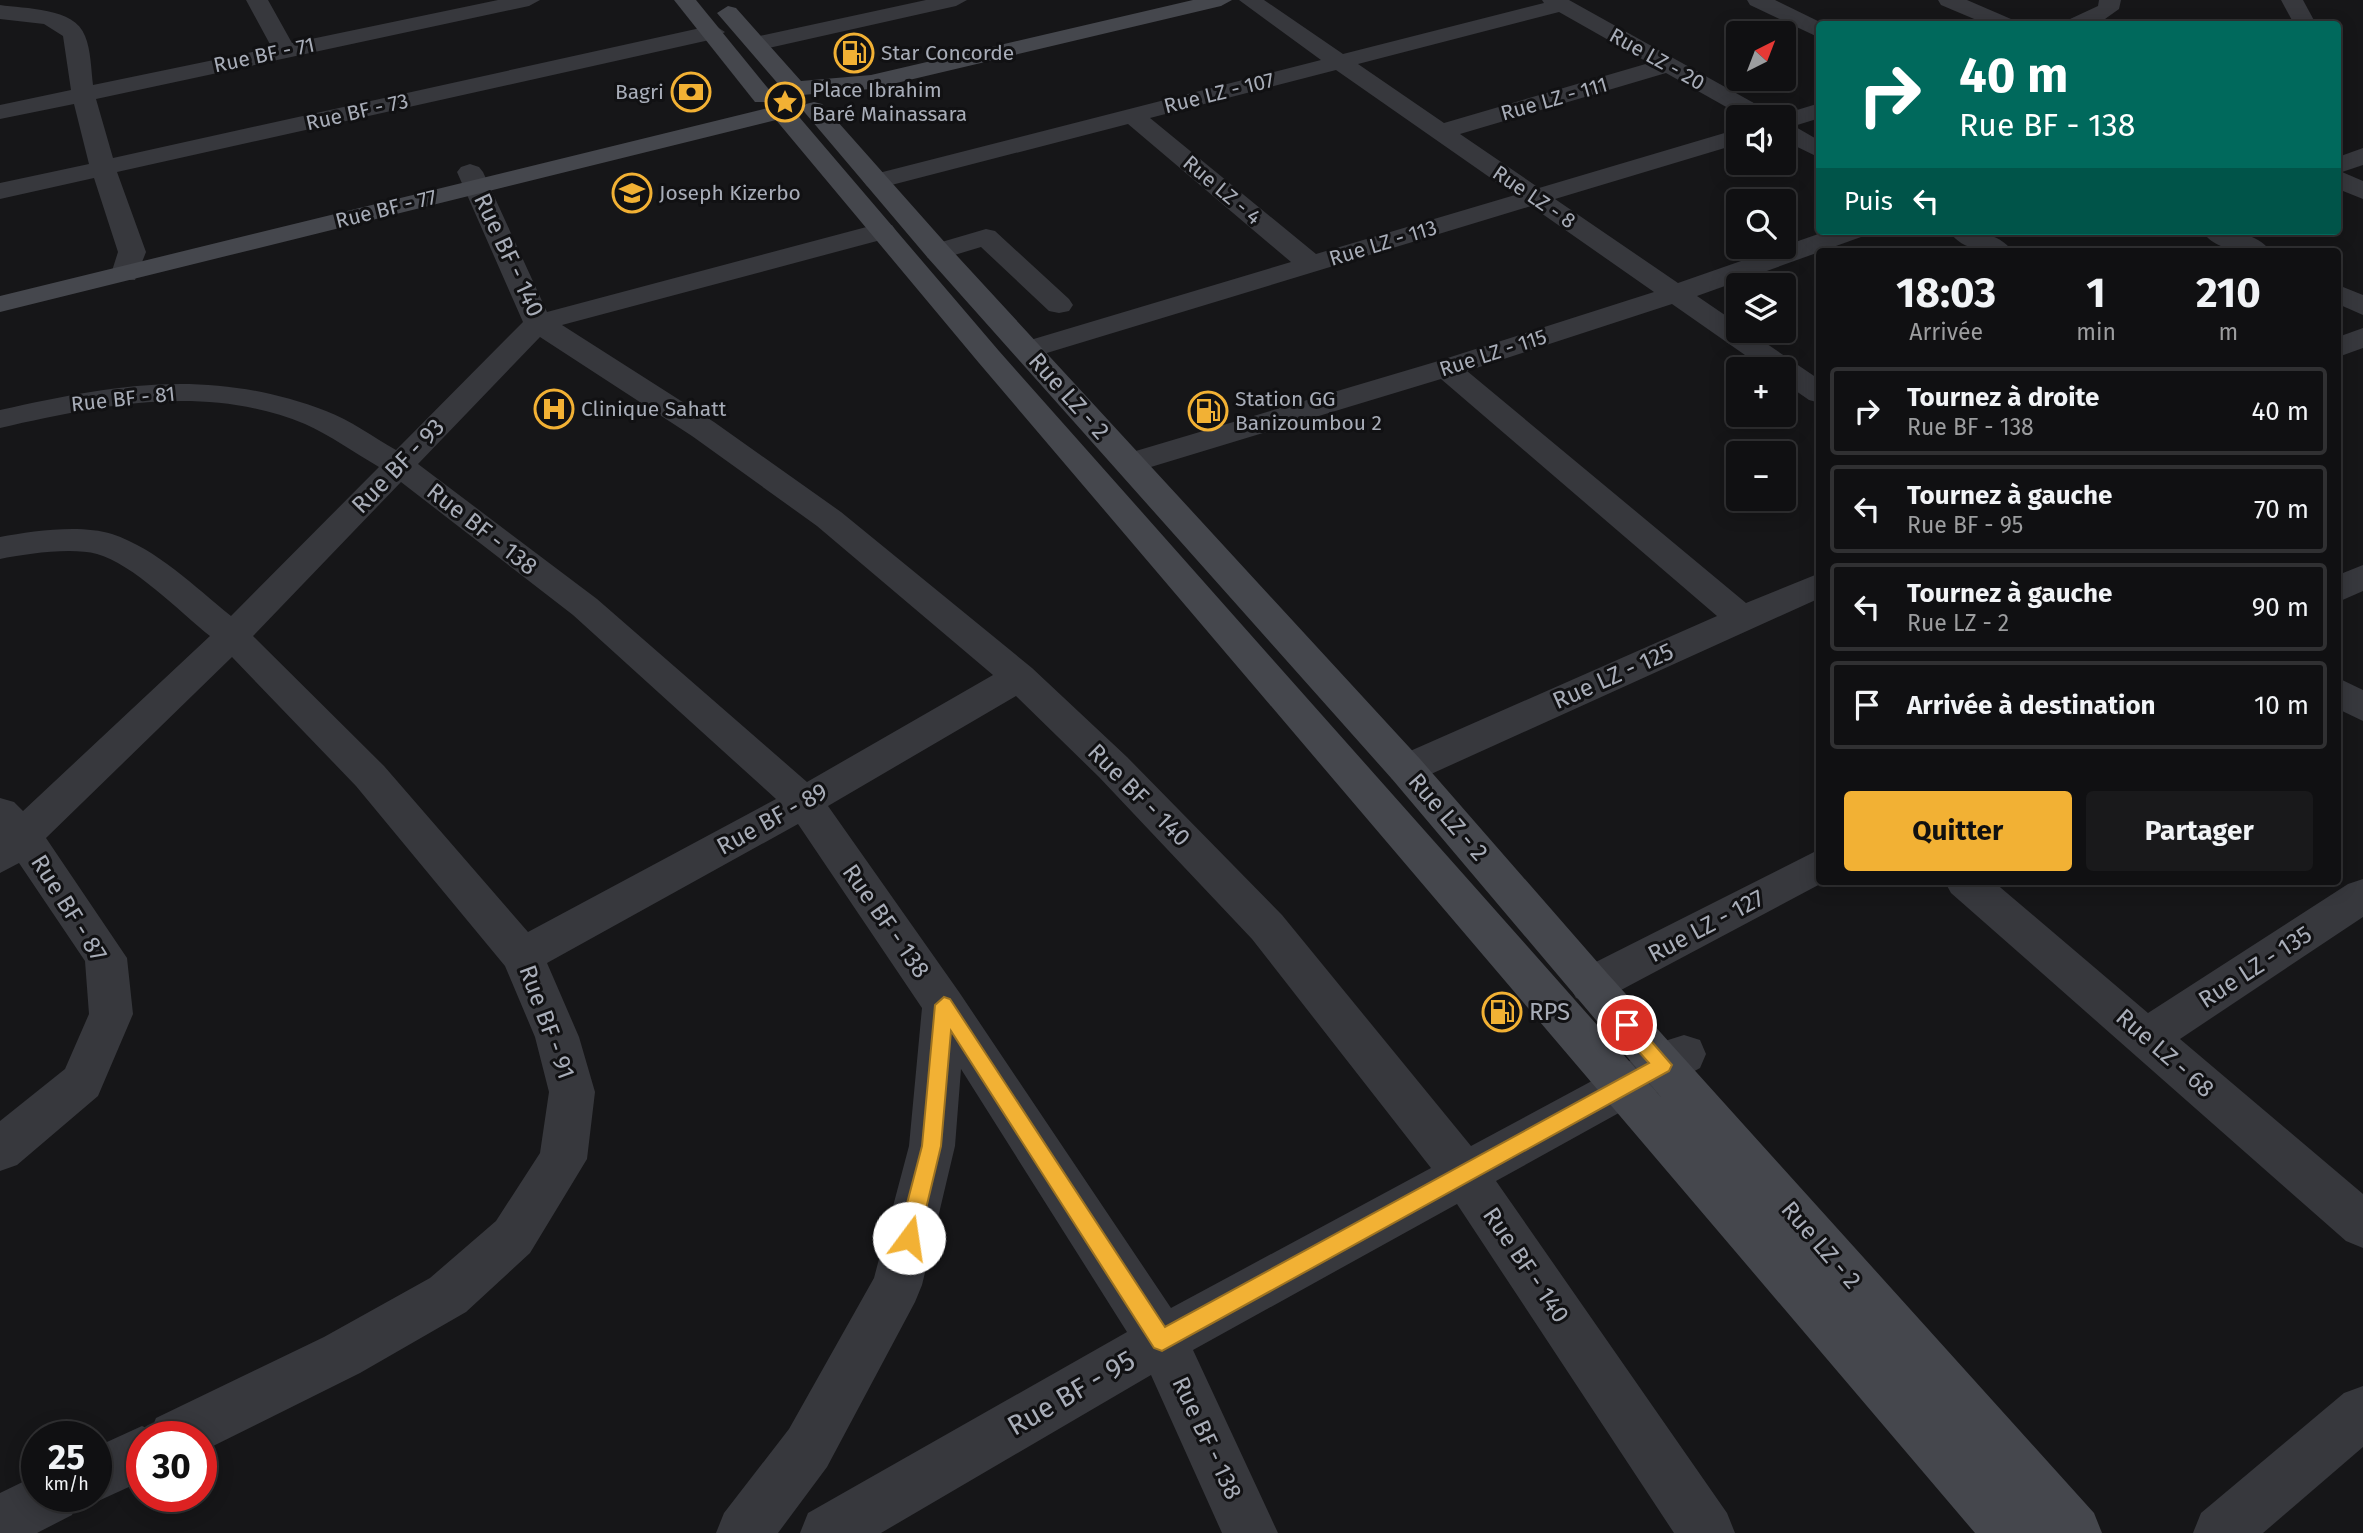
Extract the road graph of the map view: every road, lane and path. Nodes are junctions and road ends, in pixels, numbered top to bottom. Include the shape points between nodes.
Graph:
1 (257, 0) edge
2 (528, 0) edge
3 (685, 0) edge
4 (718, 0) edge
5 (956, 0) edge
6 (1221, 0) edge
7 (1250, 0) edge
8 (1758, 0) edge
9 (1949, 0) edge
10 (2110, 0) edge
11 (2292, 0) edge
12 (1558, 2) edge
13 (449, 7) edge
14 (0, 12) edge
15 (1996, 21) edge
16 (2087, 21) edge
17 (2303, 21) edge
18 (69, 27) junction
19 (1816, 29) edge
20 (715, 33) junction
21 (23, 36) dead end
22 (755, 44) junction
23 (285, 50) junction
24 (1338, 62) junction
25 (1669, 65) junction
26 (83, 94) junction
27 (788, 103) junction
28 (1740, 105) edge
29 (1816, 111) edge
30 (0, 112) edge
31 (1132, 115) junction
32 (1796, 118) edge
33 (1439, 132) junction
34 (1796, 137) edge
35 (1726, 140) edge
36 (1816, 149) edge
37 (2363, 156) edge
38 (2341, 165) edge
39 (103, 168) junction
40 (474, 179) junction
41 (2341, 180) edge
42 (876, 181) junction
43 (0, 191) edge
44 (2363, 191) edge
45 (1535, 197) junction
46 (883, 231) junction
47 (1969, 235) edge
48 (2223, 235) edge
49 (1842, 241) edge
50 (1820, 248) edge
51 (1992, 248) edge
52 (2249, 248) edge
53 (1816, 249) edge
54 (938, 252) junction
55 (129, 263) junction
56 (1312, 265) junction
57 (0, 284) edge
58 (1675, 294) junction
59 (2341, 295) edge
60 (0, 304) edge
61 (1059, 305) dead end
62 (2363, 306) edge
63 (538, 323) junction
64 (2363, 337) edge
65 (2341, 347) edge
66 (1027, 350) junction
67 (1446, 368) junction
68 (1816, 391) edge
69 (0, 419) edge
70 (1130, 463) junction
71 (399, 465) junction
72 (0, 548) edge
73 (2363, 576) edge
74 (1816, 586) edge
75 (2341, 588) edge
76 (1743, 619) junction
77 (232, 636) junction
78 (1019, 677) junction
79 (2341, 693) edge
80 (2363, 708) edge
81 (1406, 769) junction
82 (804, 802) junction
83 (7, 835) edge
84 (1816, 867) edge
85 (1970, 885) edge
86 (2363, 896) edge
87 (522, 956) junction
88 (1591, 985) junction
89 (944, 1005) junction
90 (2147, 1037) junction
91 (1656, 1068) junction
92 (0, 1150) edge
93 (1464, 1174) junction
94 (2363, 1225) edge
95 (1162, 1340) junction
96 (2363, 1412) edge
97 (208, 1421) edge
98 (21, 1512) edge
99 (0, 1522) edge
100 (744, 1533) edge
101 (828, 1533) edge
102 (1250, 1533) edge
103 (1707, 1533) edge
104 (2011, 1533) edge
105 (2074, 1533) edge
106 (2221, 1533) edge

1 - 23 street
2 - 13 street, Rue BF - 71
3 - 20 main road
4 - 22 main road
5 - 22 street
6 - 27 main road, Rue BF - 77
7 - 24 street, Rue LZ - 8
8 - 19 street
9 - 15 street
10 - 16 street via 2108,9
11 - 17 street
12 - 24 street, Rue LZ - 107
12 - 25 street, Rue LZ - 20
13 - 23 street, Rue BF - 71
14 - 18 street
18 - 21 street
18 - 26 street
20 - 27 main road
20 - 39 street, Rue BF - 73
22 - 27 main road
23 - 26 street, Rue BF - 71
24 - 31 street, Rue LZ - 107
24 - 33 street, Rue LZ - 8
25 - 28 street, Rue LZ - 20
25 - 33 street, Rue LZ - 111
26 - 30 street, Rue BF - 71
26 - 39 street
27 - 40 main road, Rue BF - 77
27 - 42 main road, Rue LZ - 2
27 - 46 main road, Rue LZ - 2
29 - 32 street
31 - 42 street, Rue LZ - 107
31 - 56 street, Rue LZ - 4
33 - 45 street, Rue LZ - 8
34 - 36 street
35 - 45 street, Rue LZ - 113
37 - 38 street
39 - 43 street, Rue BF - 73
39 - 55 street
40 - 55 main road, Rue BF - 77
40 - 63 street, Rue BF - 140
41 - 44 street
42 - 54 main road, Rue LZ - 2
45 - 56 street, Rue LZ - 113
45 - 58 street, Rue LZ - 8
46 - 63 street
46 - 91 main road, Rue LZ - 2
47 - 51 street
48 - 52 street
49 - 50 street, Rue LZ - 115
53 - 58 street, Rue LZ - 115
54 - 61 street via 986,237
54 - 66 main road, Rue LZ - 2
55 - 57 main road, Rue BF - 77
55 - 60 main road, Rue BF - 77
56 - 66 street, Rue LZ - 113
58 - 67 street, Rue LZ - 115
58 - 68 street, Rue LZ - 8
59 - 62 street
63 - 71 street, Rue BF - 93
63 - 78 street, Rue BF - 140 via 703,429 829,519
64 - 65 street
66 - 70 main road, Rue LZ - 2
67 - 70 street, Rue LZ - 115
67 - 76 street
69 - 71 street, Rue BF - 81 via 89,399 155,391 210,393 263,401 317,418
70 - 81 main road, Rue LZ - 2
71 - 77 street, Rue BF - 93
71 - 82 street, Rue BF - 138 via 585,607
72 - 77 street, Rue BF - 91 via 35,541 103,543 149,568
73 - 75 street
74 - 76 street, Rue LZ - 125
76 - 81 street, Rue LZ - 125
77 - 83 street, Rue BF - 93
77 - 87 street, Rue BF - 91 via 370,776
78 - 82 street, Rue BF - 89
78 - 93 street, Rue BF - 140 via 1267,927
79 - 80 street
81 - 88 main road, Rue LZ - 2
82 - 87 street, Rue BF - 89
82 - 89 street, Rue BF - 138
83 - 92 street, Rue BF - 87 via 106,958 111,1014 82,1082
84 - 88 street, Rue LZ - 127
85 - 90 street, Rue LZ - 68
86 - 90 street, Rue LZ - 135
87 - 97 street, Rue BF - 91 via 556,1037 572,1092 563,1158 513,1237 448,1295 342,1355
88 - 91 main road, Rue LZ - 2
89 - 95 street, Rue BF - 138
89 - 100 street via 932,1146 897,1285 808,1448
90 - 94 street, Rue LZ - 68
91 - 93 street, Rue BF - 95
91 - 104 main road, Rue LZ - 2
91 - 105 main road, Rue LZ - 2
93 - 95 street, Rue BF - 95
93 - 103 street, Rue BF - 140
95 - 101 street, Rue BF - 95
95 - 102 street, Rue BF - 138
96 - 106 street
98 - 99 street

